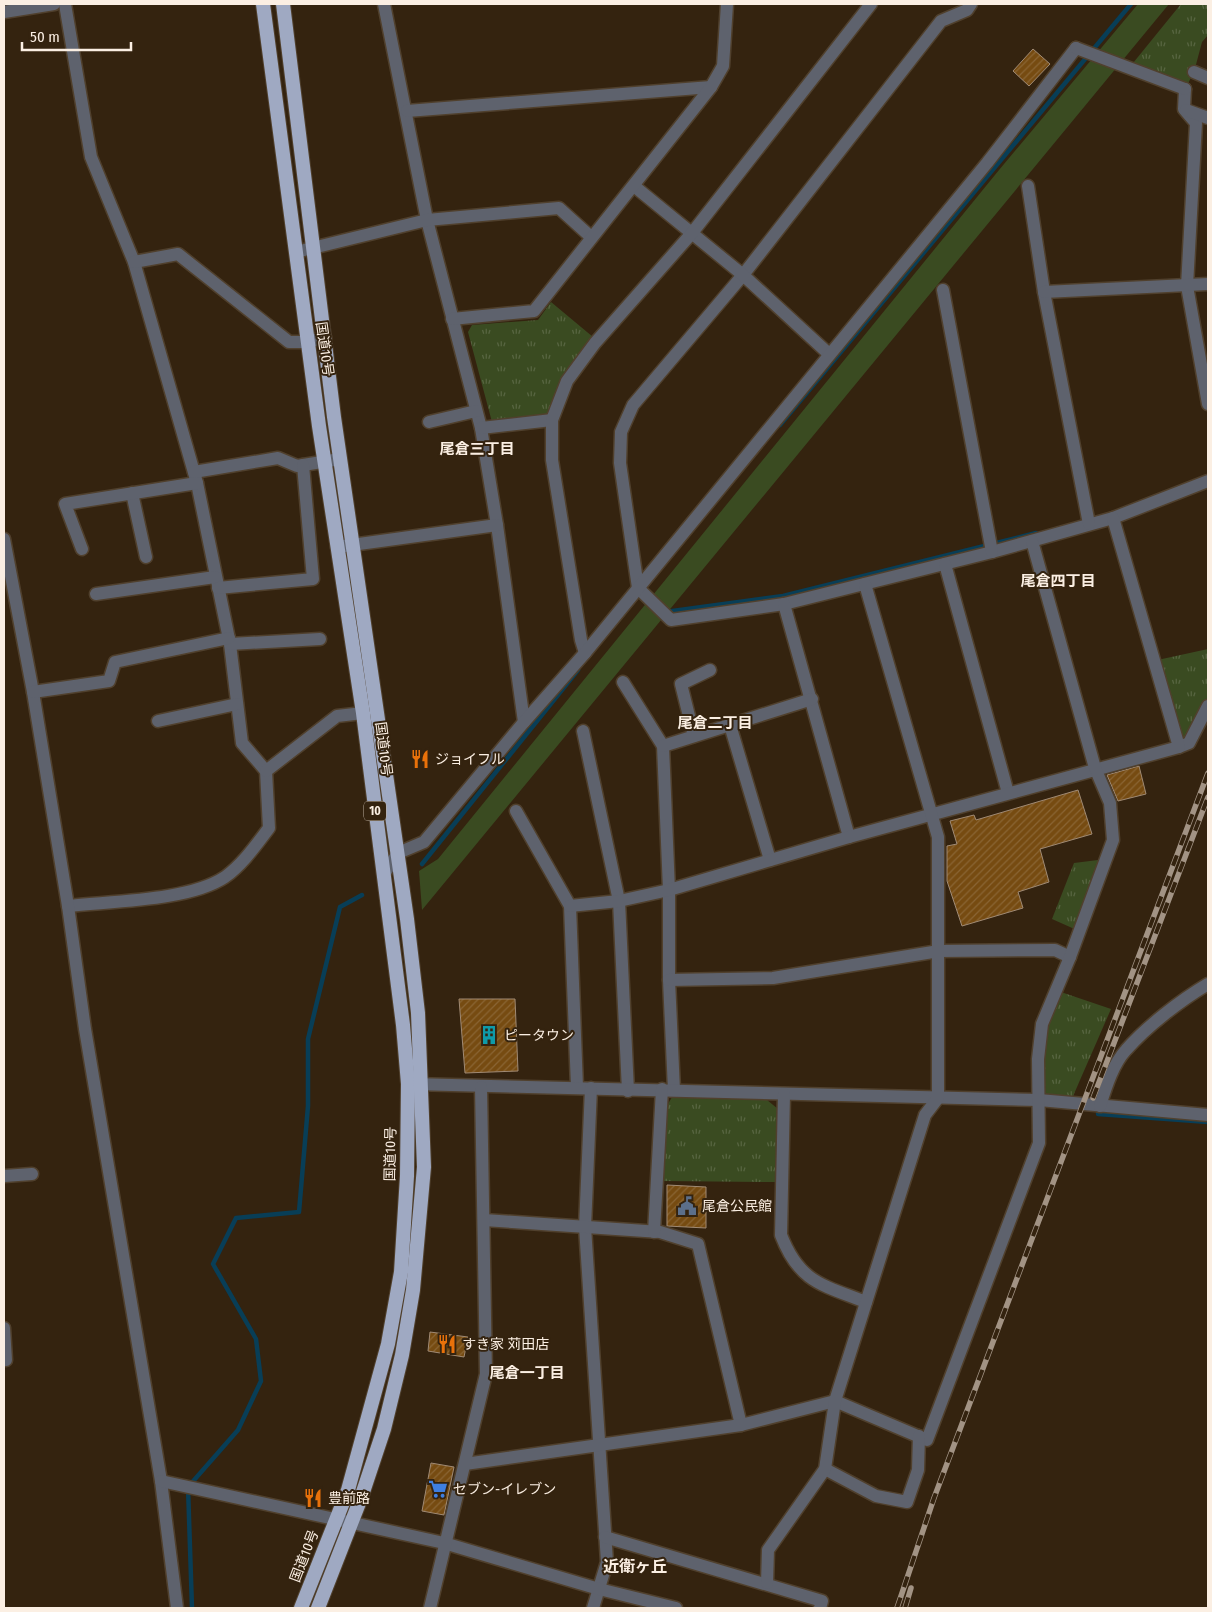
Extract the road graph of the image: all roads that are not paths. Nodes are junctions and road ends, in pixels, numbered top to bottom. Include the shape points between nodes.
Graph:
1 (54, 4) edge
2 (65, 4) edge
3 (263, 4) edge
4 (283, 4) edge
5 (384, 4) edge
6 (727, 4) edge
7 (870, 4) edge
8 (971, 4) edge
9 (4, 12) edge
10 (1194, 72) dead end
11 (1208, 78) edge
12 (711, 87) junction
13 (1184, 109) junction
14 (407, 111) junction
15 (1208, 118) edge
16 (634, 186) junction
17 (1028, 186) dead end
18 (427, 220) junction
19 (692, 233) junction
20 (591, 237) junction
21 (313, 249) junction
22 (296, 252) junction
23 (134, 262) junction
24 (743, 275) junction
25 (1208, 284) edge
26 (1187, 286) junction
27 (943, 290) dead end
28 (1044, 292) junction
29 (452, 319) junction
30 (325, 337) junction
31 (308, 342) junction
32 (829, 354) junction
33 (1208, 404) edge
34 (476, 411) junction
35 (552, 420) junction
36 (429, 422) dead end
37 (481, 428) junction
38 (340, 459) junction
39 (325, 462) junction
40 (303, 466) junction
41 (195, 478) junction
42 (1208, 481) edge
43 (132, 493) junction
44 (1113, 518) junction
45 (1089, 524) junction
46 (497, 525) junction
47 (1032, 541) junction
48 (4, 542) edge
49 (353, 544) junction
50 (337, 547) junction
51 (82, 549) dead end
52 (992, 552) junction
53 (146, 557) dead end
54 (945, 564) junction
55 (216, 582) junction
56 (866, 584) junction
57 (638, 588) junction
58 (96, 594) dead end
59 (784, 604) junction
60 (320, 639) dead end
61 (230, 641) junction
62 (586, 653) junction
63 (710, 670) dead end
64 (623, 682) dead end
65 (33, 692) junction
66 (812, 699) junction
67 (237, 704) junction
68 (1208, 706) edge
69 (363, 713) junction
70 (158, 721) dead end
71 (524, 722) junction
72 (730, 725) junction
73 (583, 731) dead end
74 (694, 736) junction
75 (663, 746) junction
76 (1178, 747) junction
77 (1095, 768) junction
78 (266, 771) junction
79 (1008, 794) junction
80 (516, 811) dead end
81 (932, 815) junction
82 (848, 837) junction
83 (398, 853) junction
84 (770, 860) junction
85 (384, 874) junction
86 (669, 890) junction
87 (619, 901) junction
88 (68, 906) junction
89 (570, 906) junction
90 (939, 951) junction
91 (1070, 957) junction
92 (669, 980) junction
93 (1208, 984) edge
94 (414, 1084) junction
95 (480, 1087) junction
96 (577, 1087) junction
97 (590, 1088) junction
98 (668, 1090) junction
99 (628, 1091) junction
100 (784, 1094) junction
101 (938, 1098) junction
102 (1040, 1100) junction
103 (1100, 1106) junction
104 (1208, 1115) edge
105 (32, 1174) dead end
106 (4, 1176) edge
107 (484, 1220) junction
108 (585, 1227) junction
109 (654, 1232) junction
110 (866, 1302) junction
111 (4, 1328) edge
112 (6, 1360) dead end
113 (835, 1401) junction
114 (741, 1426) junction
115 (918, 1436) junction
116 (599, 1445) junction
117 (465, 1464) junction
118 (825, 1469) junction
119 (161, 1482) junction
120 (335, 1520) junction
121 (351, 1524) junction
122 (605, 1537) junction
123 (444, 1544) junction
124 (767, 1583) junction
125 (599, 1588) junction
126 (177, 1608) edge
127 (301, 1608) edge
128 (318, 1608) edge
129 (430, 1608) edge
130 (593, 1608) edge
131 (676, 1608) edge
132 (820, 1608) edge

1 - 9 street
2 - 23 street via 91,157
3 - 22 highway, 国道10号 / 10
4 - 21 highway, 国道10号 / 10
5 - 14 street
6 - 12 street via 723,66
7 - 19 street
8 - 24 street via 967,10 941,21
10 - 11 street
12 - 14 street
12 - 16 street
13 - 15 street
13 - 26 street via 1196,123
13 - 32 street via 1185,89 1076,48 987,163
14 - 18 street
16 - 19 street
16 - 20 street
17 - 28 street
18 - 20 street via 559,208
18 - 21 street
18 - 29 street
19 - 24 street
19 - 35 street via 595,343 567,381
20 - 29 street via 534,311
21 - 22 street
21 - 30 highway, 国道10号 / 10
22 - 31 highway, 国道10号 / 10
23 - 31 street via 178,254 289,342
23 - 41 street
24 - 32 street
24 - 57 street via 633,405 622,432 620,463
25 - 26 street
26 - 28 street
26 - 33 street
27 - 52 street
28 - 45 street
29 - 34 street
30 - 31 street
30 - 38 highway, 国道10号 / 10
31 - 39 highway, 国道10号 / 10
32 - 57 street
34 - 36 street
34 - 37 street
35 - 37 street
35 - 62 street via 552,460 581,640
37 - 46 street
38 - 39 street
38 - 49 highway, 国道10号 / 10
39 - 40 street
39 - 50 highway, 国道10号 / 10
40 - 41 street via 278,458
40 - 55 street via 314,579
41 - 43 street
41 - 55 street
42 - 44 street
43 - 51 street via 65,504
43 - 53 street
44 - 45 street
44 - 76 street
45 - 47 street
46 - 49 street
46 - 71 street
47 - 52 street
47 - 77 street
48 - 65 street
49 - 50 street
49 - 83 highway, 国道10号 / 10
50 - 69 highway, 国道10号 / 10
52 - 54 street
54 - 56 street
54 - 79 street
55 - 58 street
55 - 61 street
56 - 59 street
56 - 81 street
57 - 59 street via 671,620
57 - 62 street
59 - 66 street
60 - 61 street
61 - 65 street via 115,662 109,681
61 - 67 street
62 - 71 street
63 - 74 street via 681,684
64 - 75 street
65 - 88 street
66 - 72 street
66 - 82 street
67 - 70 street
67 - 78 street via 242,743
68 - 76 street via 1189,743
69 - 78 street via 337,716
69 - 85 highway, 国道10号 / 10
71 - 83 street via 424,842
72 - 74 street
72 - 84 street
73 - 87 street
74 - 75 street
75 - 86 street
76 - 77 street
77 - 79 street
77 - 91 street via 1110,804 1113,840
78 - 88 street via 269,828 242,863 226,876 210,886 180,894
79 - 81 street
80 - 89 street
81 - 82 street
81 - 90 street via 938,838
82 - 84 street
83 - 85 street
83 - 94 highway, 国道10号 / 10 via 418,1013
84 - 86 street
85 - 94 highway, 国道10号 / 10 via 403,1025
86 - 87 street
86 - 92 street
87 - 89 street
87 - 99 street
88 - 119 street
89 - 96 street
90 - 91 street via 1055,950
90 - 92 street via 773,978
90 - 101 street
91 - 102 street via 1042,1024 1038,1059
92 - 98 street
93 - 103 street via 1125,1050
94 - 95 street
94 - 120 highway, 国道10号 / 10 via 401,1272 388,1344 367,1427 348,1490
94 - 121 highway, 国道10号 / 10 via 424,1167 414,1290 384,1429
95 - 96 street
95 - 107 street
96 - 97 street
97 - 99 street
97 - 108 street
98 - 99 street
98 - 100 street
98 - 109 street
100 - 101 street
100 - 110 street via 781,1235 786,1249 806,1276
101 - 102 street
101 - 110 street via 925,1115
102 - 103 street
102 - 115 street via 1039,1143 927,1440
103 - 104 street
105 - 106 street
107 - 108 street
107 - 117 street via 486,1374
108 - 109 street
108 - 116 street
109 - 114 street via 698,1244
110 - 113 street
111 - 112 street
113 - 114 street
113 - 115 street
113 - 118 street
114 - 116 street
115 - 118 street via 918,1470 907,1502 876,1496
116 - 117 street
116 - 122 street
117 - 123 street
118 - 124 street via 768,1550
119 - 120 street
119 - 126 street
120 - 121 street
120 - 127 highway, 国道10号 / 10
121 - 123 street
121 - 128 highway, 国道10号 / 10
122 - 124 street
122 - 125 street via 607,1562
123 - 125 street
123 - 129 street
124 - 132 street via 822,1601
125 - 130 street
125 - 131 street

